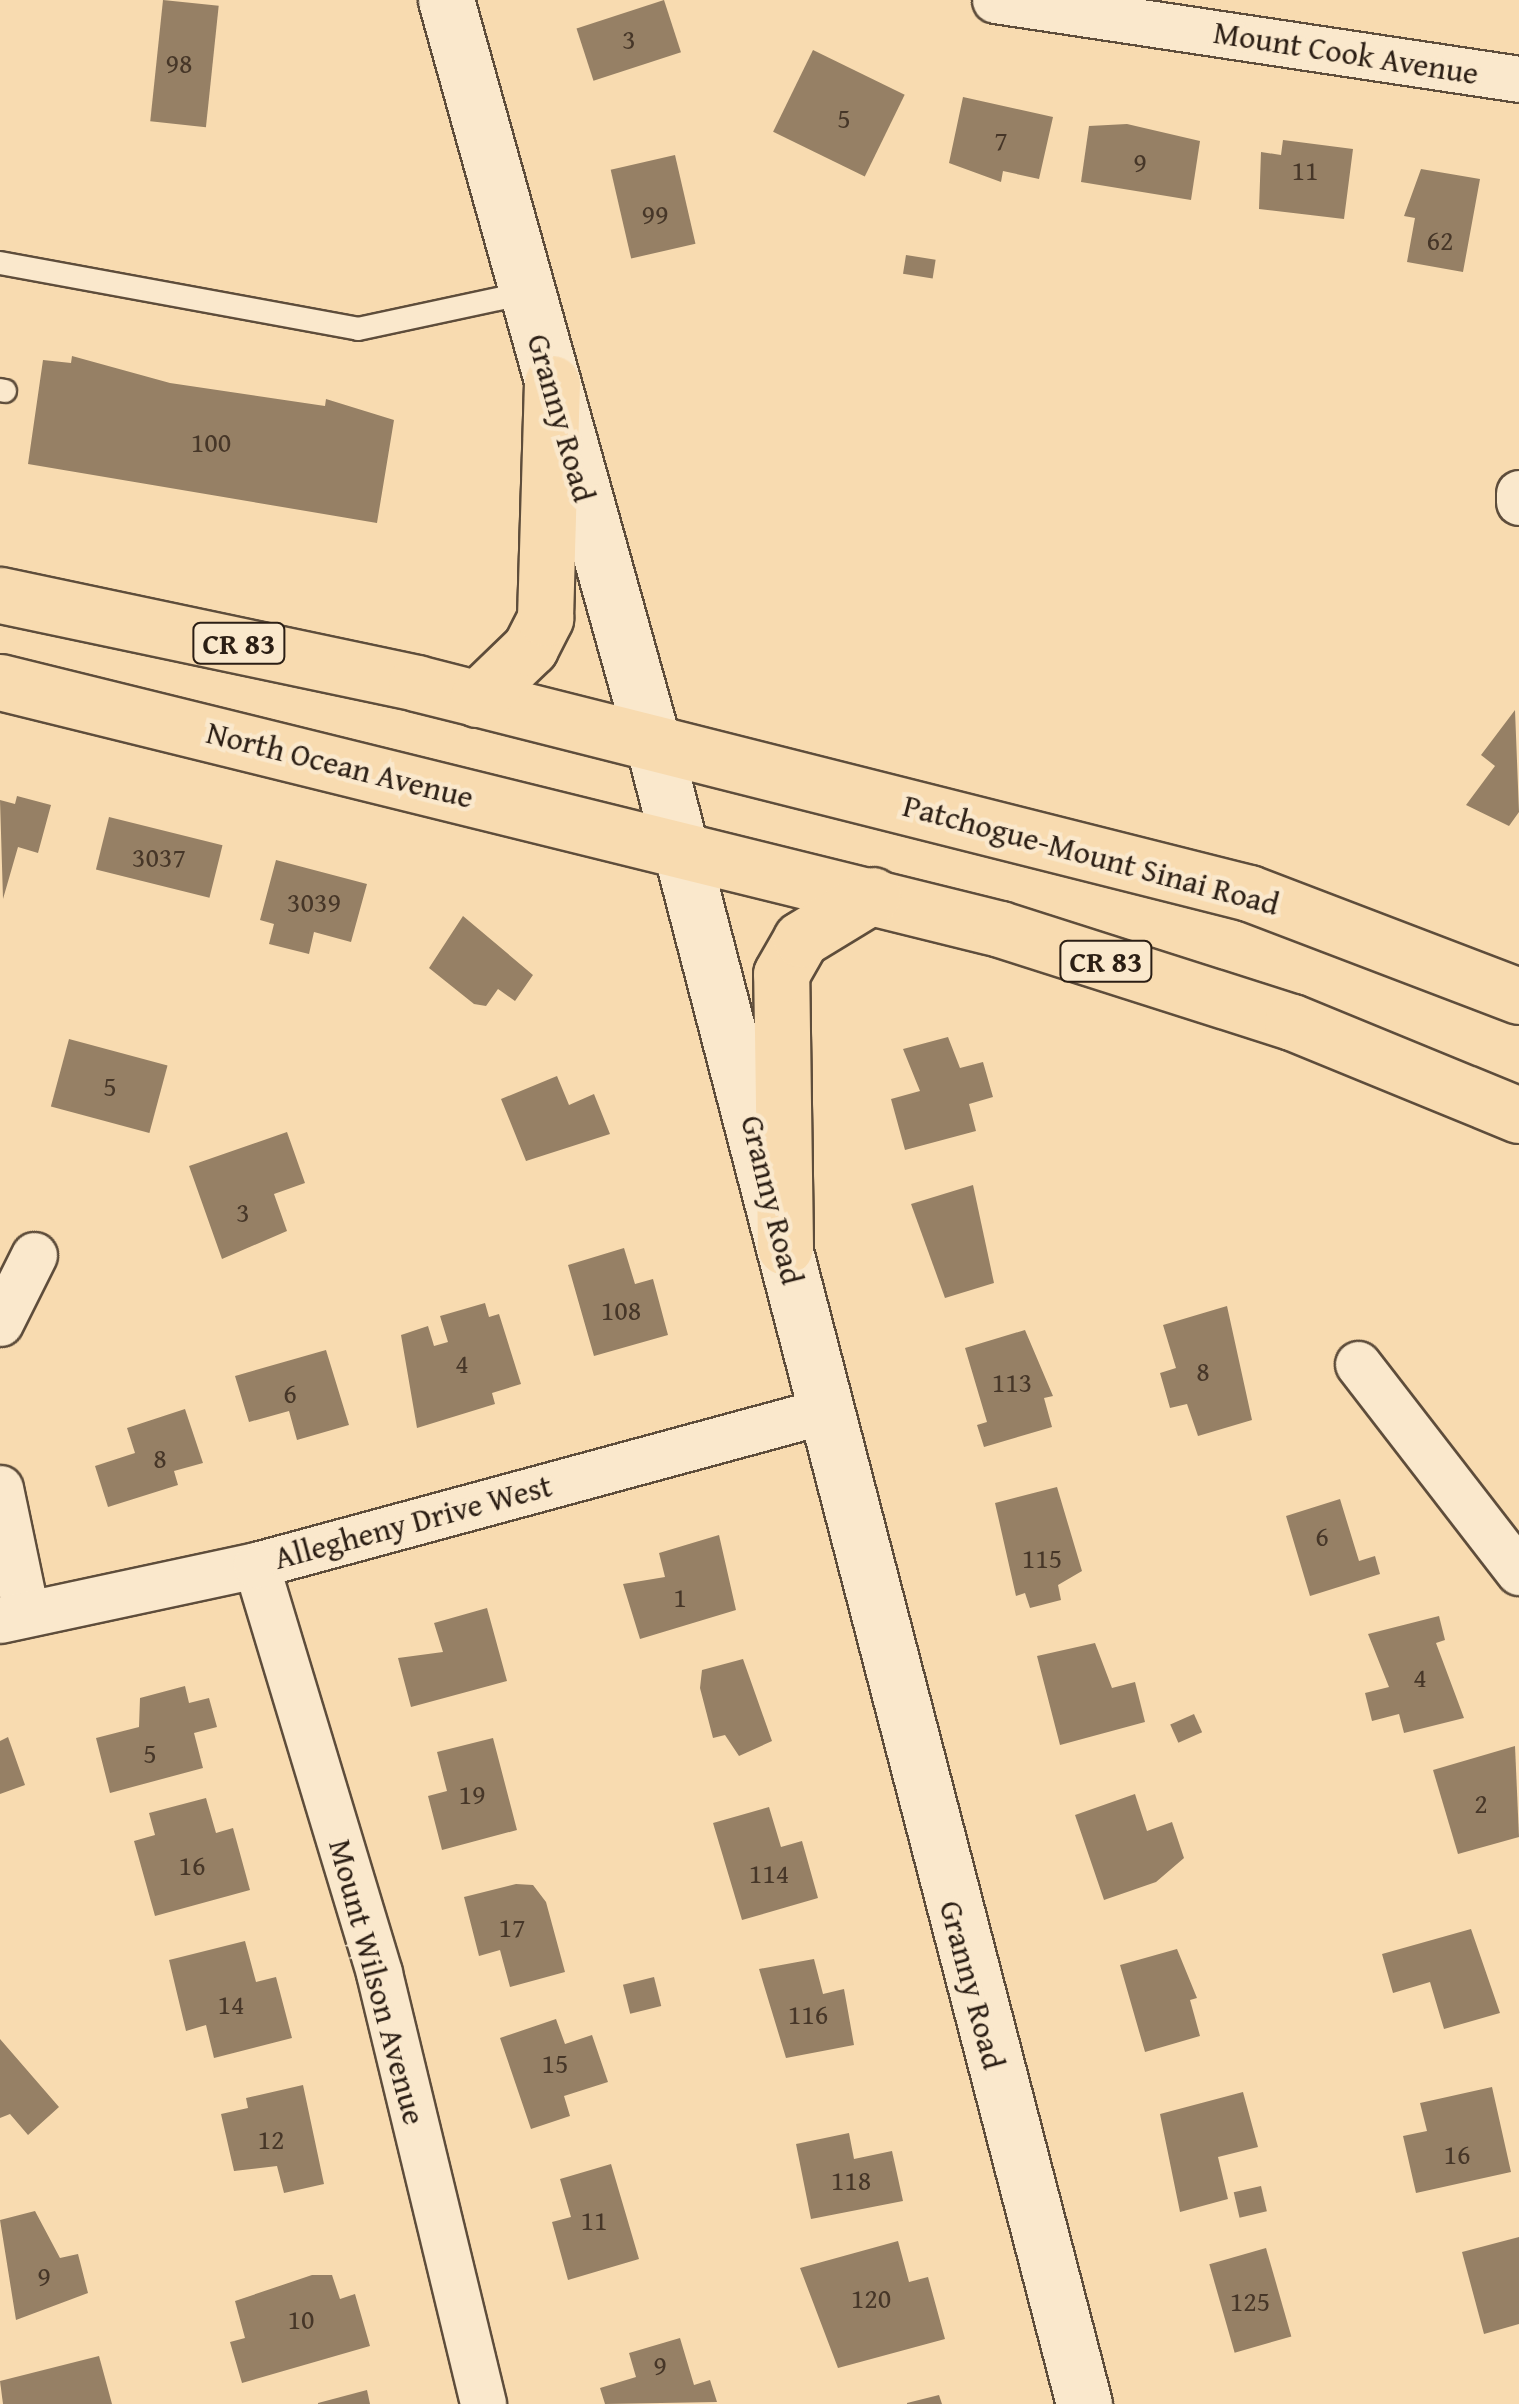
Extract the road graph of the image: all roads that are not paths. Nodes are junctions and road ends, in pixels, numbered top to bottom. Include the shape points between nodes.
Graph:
1 (446, 0) edge
2 (995, 0) edge
3 (1519, 79) edge
4 (0, 263) edge
5 (526, 293) junction
6 (552, 382) junction
7 (1519, 492) edge
8 (1519, 502) edge
9 (0, 595) edge
10 (0, 682) edge
11 (477, 699) junction
12 (653, 743) junction
13 (680, 848) junction
14 (872, 895) junction
15 (1519, 996) edge
16 (1519, 1115) edge
17 (785, 1247) junction
18 (34, 1255) dead end
19 (0, 1323) edge
20 (1358, 1364) dead end
21 (824, 1411) junction
22 (0, 1488) edge
23 (256, 1565) junction
24 (1519, 1572) edge
25 (13, 1616) edge
26 (483, 2404) edge
27 (1084, 2404) edge

1 - 5 street, Granny Road
2 - 3 street, Mount Cook Avenue
4 - 5 lane via 358,329
5 - 6 street, Granny Road
6 - 11 highway via 546,618 530,648
6 - 12 street, Granny Road
7 - 8 street
9 - 11 highway, CR 83
10 - 13 highway, North Ocean Avenue / CR 83
11 - 12 highway, CR 83
12 - 13 street, Granny Road
12 - 15 highway, Patchogue-Mount Sinai Road / CR 83 via 1249,893
13 - 14 highway, CR 83
13 - 17 street, Granny Road
14 - 16 highway, CR 83 via 1274,1016
14 - 17 highway via 801,939 781,974
17 - 21 street, Granny Road
18 - 19 street
20 - 24 street
21 - 23 street, Allegheny Drive West
21 - 27 street, Granny Road
22 - 25 street
23 - 25 street, Allegheny Drive West
23 - 26 street, Mount Wilson Avenue via 380,1973

